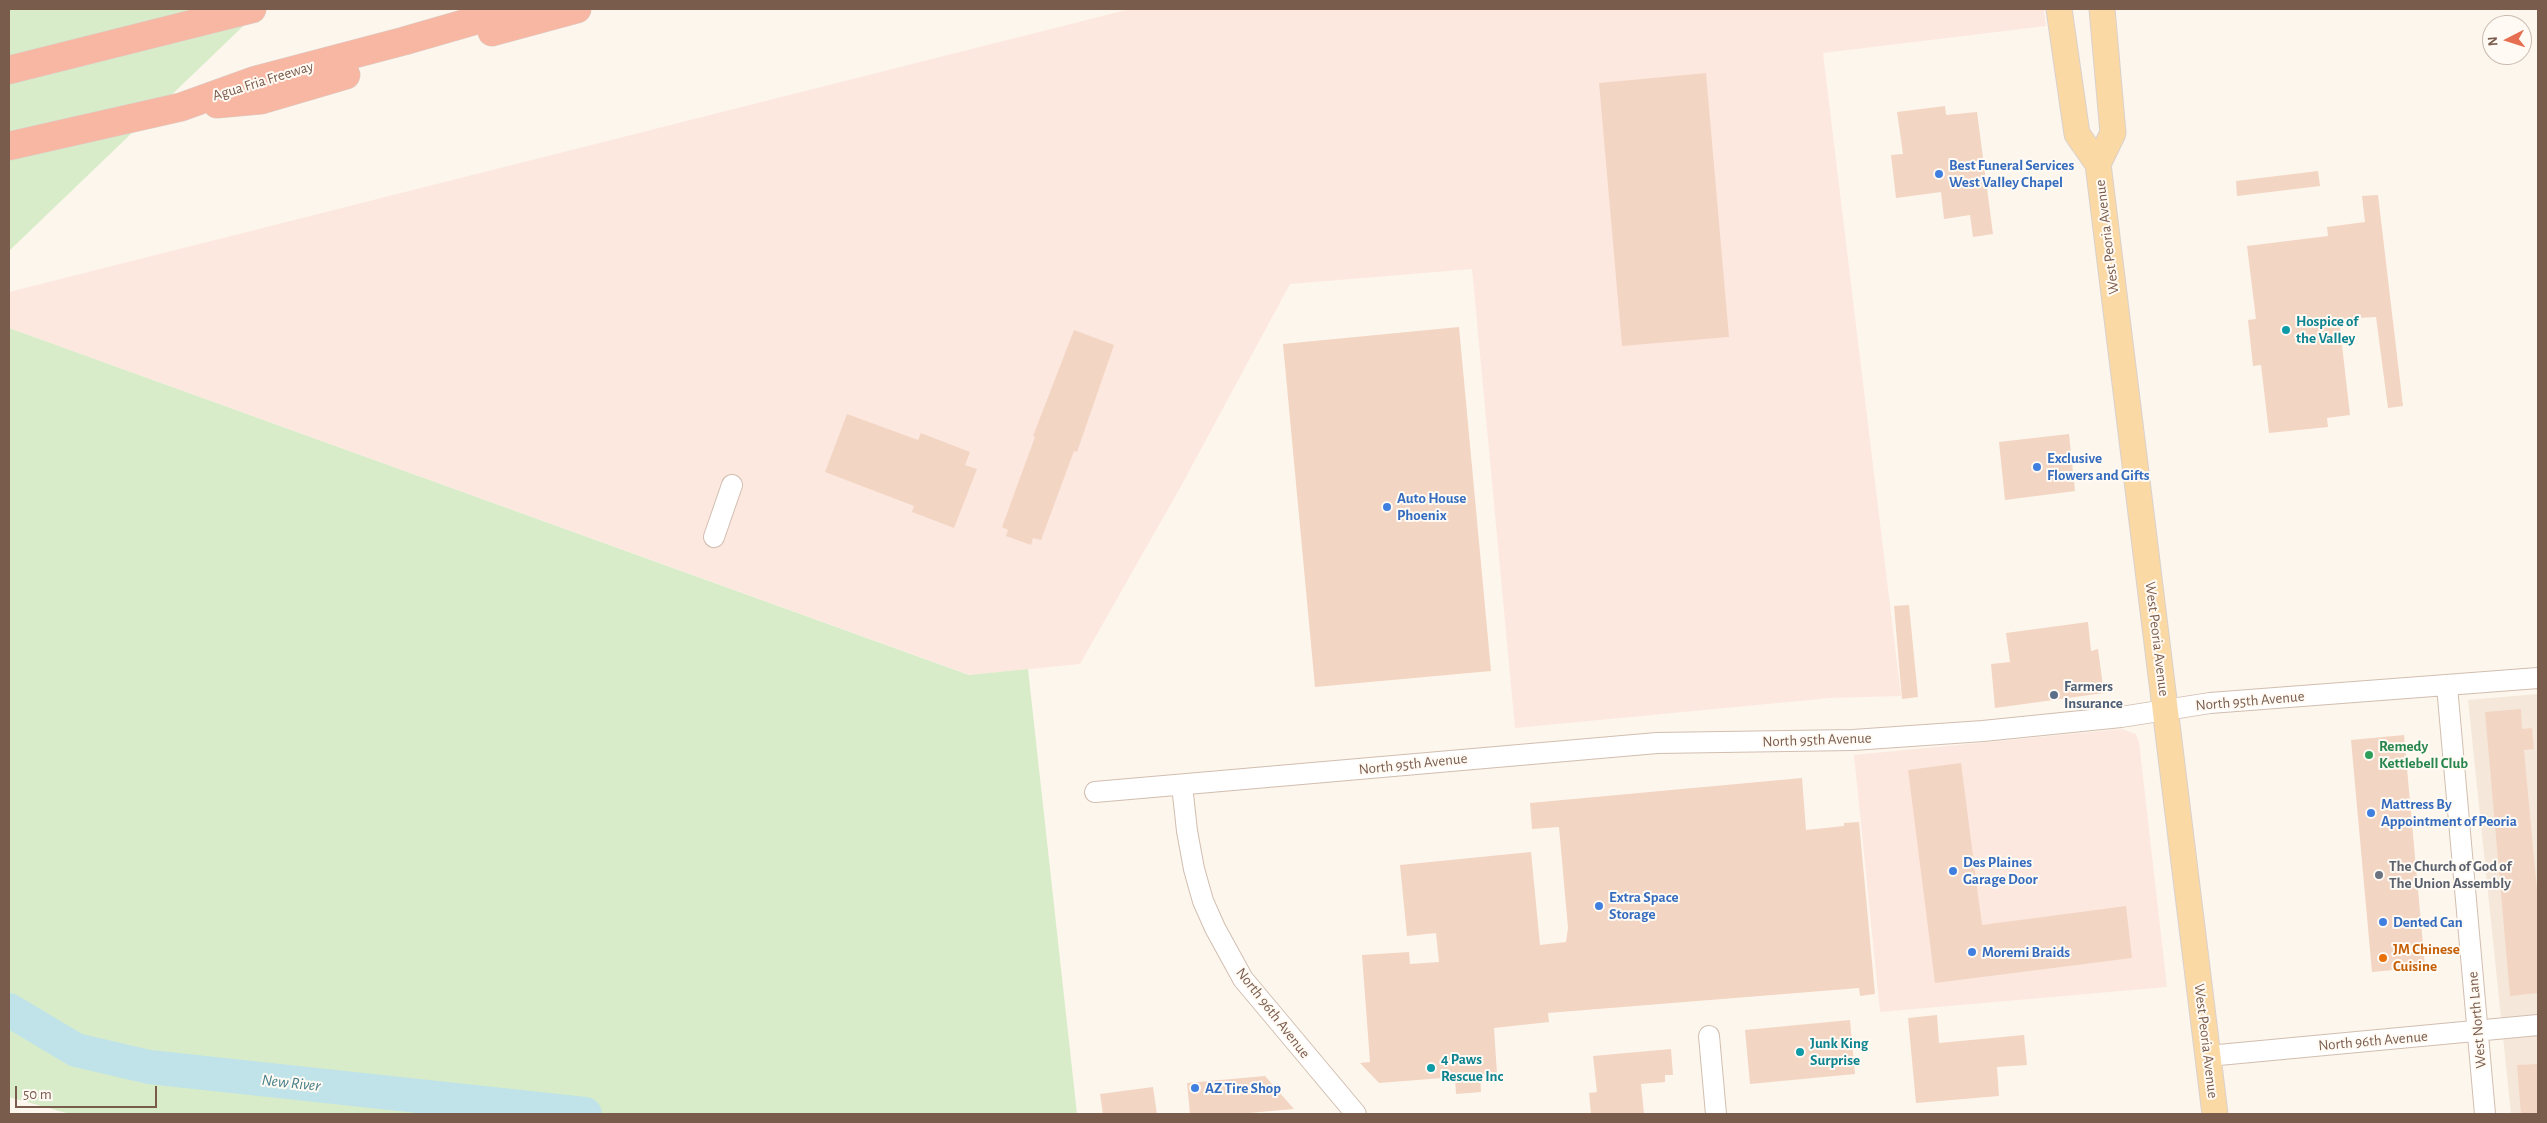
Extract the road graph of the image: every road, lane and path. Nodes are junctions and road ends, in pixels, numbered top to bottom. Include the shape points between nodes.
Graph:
1 (202, 9) edge
2 (252, 9) edge
3 (515, 9) edge
4 (577, 9) edge
5 (2059, 9) edge
6 (2102, 9) edge
7 (162, 33) junction
8 (9, 70) edge
9 (181, 107) junction
10 (9, 146) edge
11 (2098, 164) junction
12 (732, 485) dead end
13 (714, 537) dead end
14 (2538, 678) edge
15 (2447, 686) junction
16 (2165, 710) junction
17 (1182, 785) junction
18 (1095, 792) dead end
19 (2538, 1025) edge
20 (2478, 1031) junction
21 (1709, 1036) dead end
22 (2208, 1056) junction
23 (1356, 1114) edge
24 (1716, 1114) edge
25 (2215, 1114) edge
26 (2485, 1114) edge

1 - 7 highway
2 - 7 highway
3 - 9 highway, Agua Fria Freeway via 256,80
4 - 9 highway via 261,100
5 - 11 main road, West Peoria Avenue via 2077,134
6 - 11 main road, West Peoria Avenue via 2113,133
7 - 8 highway
9 - 10 highway, Agua Fria Freeway
11 - 16 main road, West Peoria Avenue
12 - 13 street
14 - 15 street, North 95th Avenue
15 - 16 street, North 95th Avenue via 2210,703
15 - 20 street, West North Lane
16 - 17 street, North 95th Avenue via 1983,731 1853,740 1647,744
16 - 22 main road, West Peoria Avenue
17 - 18 street, North 95th Avenue
17 - 23 street, North 96th Avenue via 1194,869 1215,928 1243,979
19 - 20 street, North 96th Avenue
20 - 22 street, North 96th Avenue
20 - 26 street, West North Lane
21 - 24 street
22 - 25 main road, West Peoria Avenue

